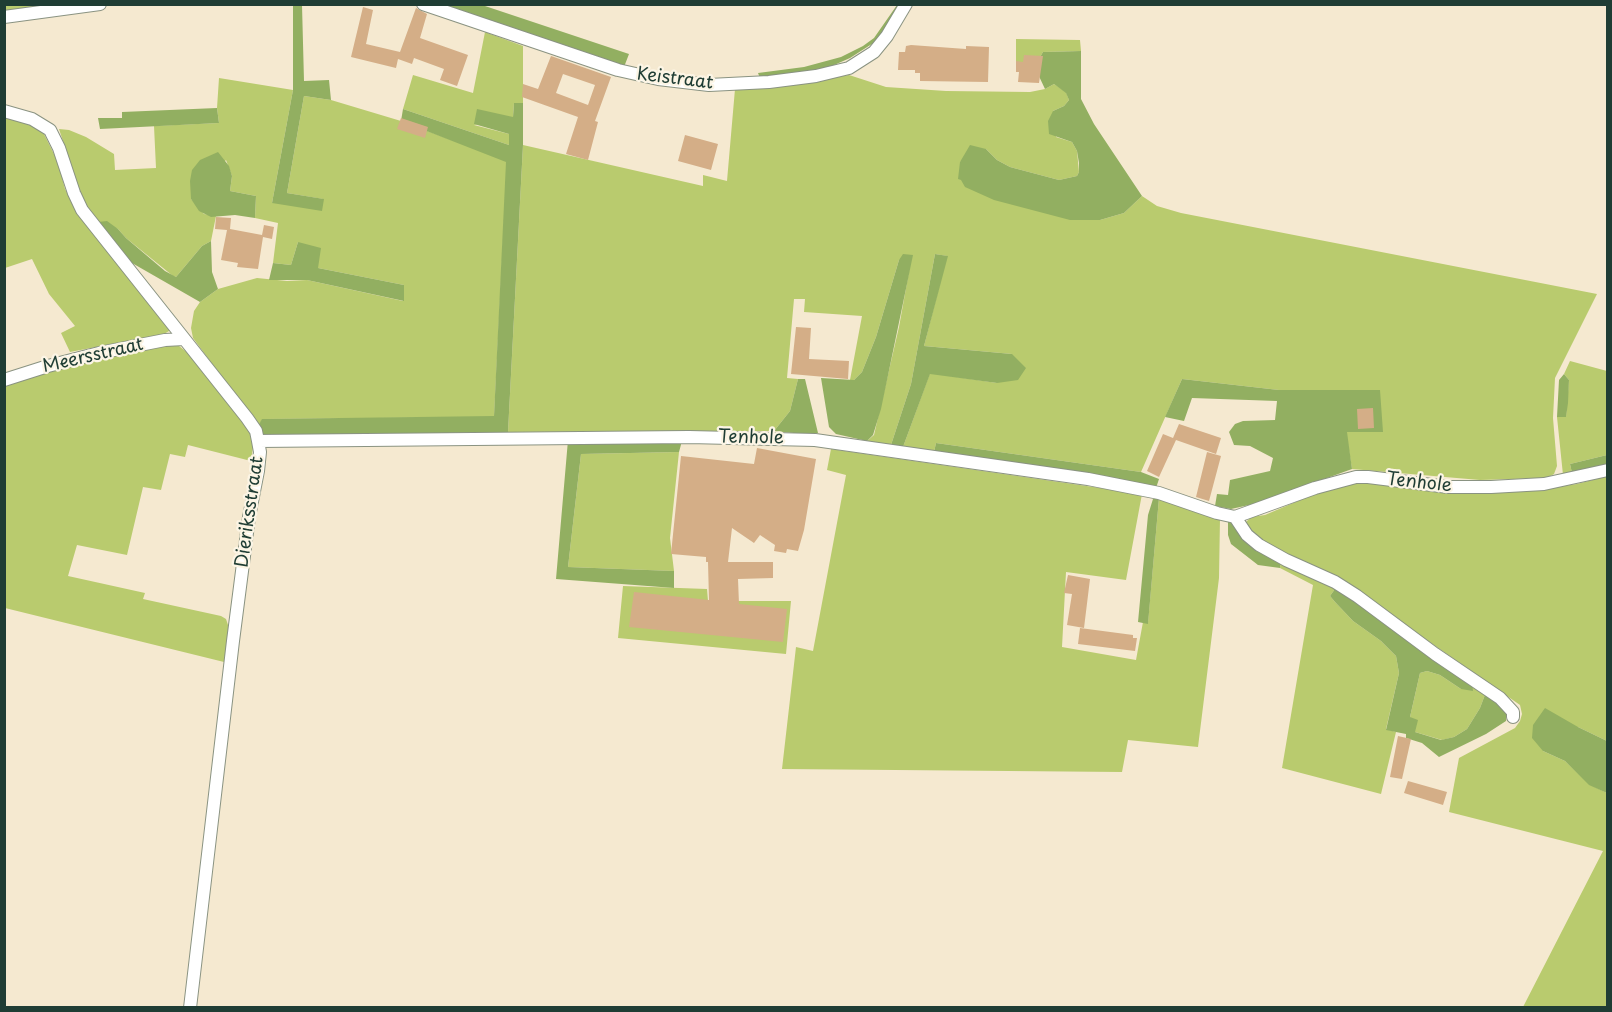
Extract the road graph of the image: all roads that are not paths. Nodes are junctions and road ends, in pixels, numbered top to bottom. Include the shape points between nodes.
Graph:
1 (100, 4) edge
2 (423, 4) edge
3 (906, 4) edge
4 (4, 17) edge
5 (4, 111) edge
6 (184, 339) junction
7 (4, 380) edge
8 (258, 441) junction
9 (1608, 470) edge
10 (1235, 516) junction
11 (1514, 717) dead end
12 (190, 1008) edge

1 - 4 street
2 - 3 street, Keistraat via 618,70 709,85 778,81 849,68 874,52
5 - 6 street, Dieriksstraat via 32,119 50,130 82,210
6 - 7 street, Meersstraat via 99,353
6 - 8 street, Dieriksstraat via 256,430
8 - 10 street, Tenhole via 689,436 815,440 1096,480 1159,493
8 - 12 street, Dieriksstraat via 258,471 233,641
9 - 10 street, Tenhole via 1544,484 1491,487 1356,477
10 - 11 street via 1259,545 1358,596 1500,698

